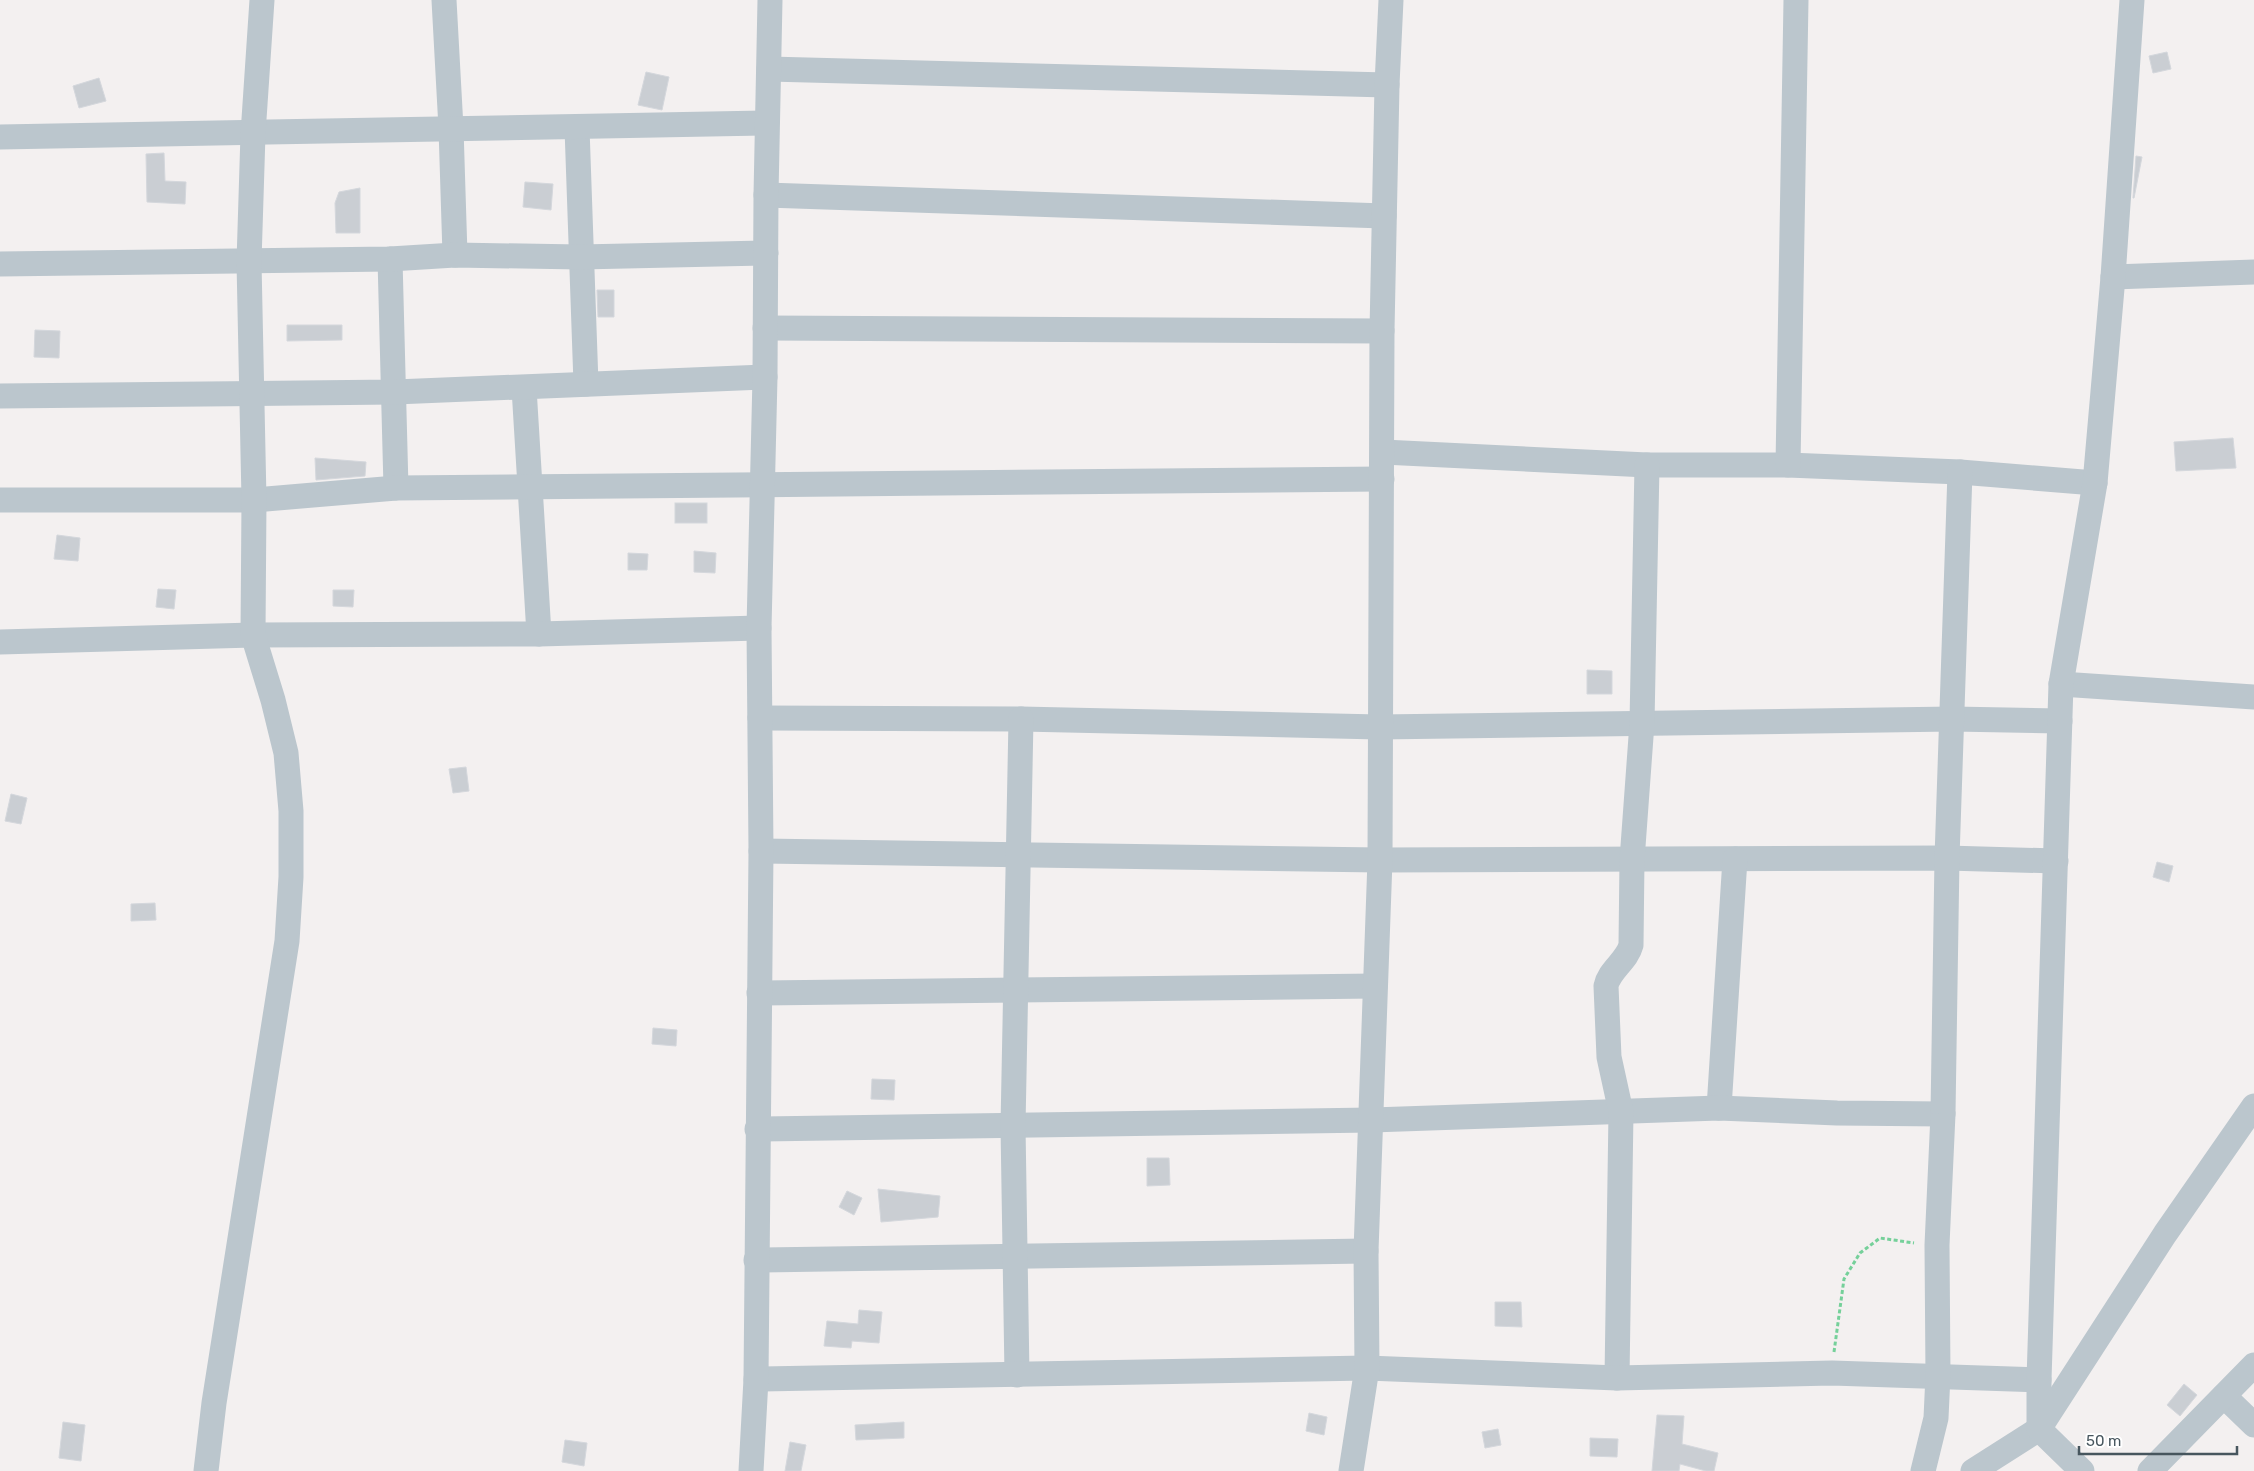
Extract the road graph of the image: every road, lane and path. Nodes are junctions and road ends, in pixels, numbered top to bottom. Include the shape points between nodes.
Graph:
1 (262, 0) edge
2 (444, 0) edge
3 (770, 0) edge
4 (1391, 0) edge
5 (1796, 0) edge
6 (2132, 0) edge
7 (769, 69) junction
8 (1387, 85) junction
9 (767, 124) junction
10 (451, 128) junction
11 (576, 128) junction
12 (254, 134) junction
13 (0, 137) edge
14 (766, 195) junction
15 (1384, 216) junction
16 (766, 253) junction
17 (455, 255) junction
18 (580, 256) junction
19 (390, 259) junction
20 (249, 262) junction
21 (0, 264) edge
22 (2254, 272) edge
23 (2113, 277) junction
24 (765, 328) junction
25 (1382, 331) junction
26 (765, 377) junction
27 (586, 384) junction
28 (524, 388) junction
29 (395, 392) junction
30 (252, 394) junction
31 (0, 396) edge
32 (1383, 452) junction
33 (1647, 465) junction
34 (1788, 465) junction
35 (1960, 472) junction
36 (1382, 479) junction
37 (2095, 483) junction
38 (763, 486) junction
39 (396, 488) junction
40 (530, 488) junction
41 (0, 500) edge
42 (254, 500) junction
43 (759, 628) junction
44 (539, 634) junction
45 (253, 635) junction
46 (0, 642) edge
47 (2061, 684) junction
48 (2254, 697) edge
49 (760, 718) junction
50 (1022, 719) junction
51 (1953, 719) junction
52 (2060, 721) junction
53 (1642, 723) junction
54 (1380, 727) junction
55 (761, 851) junction
56 (1020, 855) junction
57 (1947, 858) junction
58 (1735, 859) junction
59 (1380, 860) junction
60 (1632, 860) junction
61 (2056, 861) junction
62 (1375, 986) junction
63 (1016, 990) junction
64 (759, 993) junction
65 (2254, 1106) edge
66 (1720, 1108) junction
67 (1620, 1112) junction
68 (1943, 1114) junction
69 (1372, 1120) junction
70 (1013, 1126) junction
71 (757, 1129) junction
72 (1937, 1245) junction
73 (1366, 1251) junction
74 (1014, 1256) junction
75 (756, 1260) junction
76 (2254, 1365) edge
77 (1367, 1368) junction
78 (1832, 1373) junction
79 (1017, 1375) junction
80 (1938, 1375) junction
81 (1618, 1378) junction
82 (756, 1379) junction
83 (2039, 1380) junction
84 (2224, 1396) junction
85 (2254, 1425) edge
86 (2039, 1429) junction
87 (206, 1471) edge
88 (751, 1471) edge
89 (1351, 1471) edge
90 (1923, 1471) edge
91 (1973, 1471) edge
92 (2082, 1471) edge
93 (2150, 1471) edge

1 - 12 street
2 - 10 street
3 - 7 street
4 - 8 street
5 - 34 street
6 - 23 street
7 - 8 street
7 - 9 street
8 - 15 street
9 - 11 street
9 - 14 street
10 - 11 street
10 - 12 street
10 - 17 street
11 - 18 street
12 - 13 street
12 - 20 street
14 - 15 street
14 - 16 street
15 - 25 street
16 - 18 street
16 - 24 street
17 - 18 street
17 - 19 street
18 - 27 street
19 - 20 street
19 - 29 street
20 - 21 street
20 - 30 street
22 - 23 street
23 - 37 street
24 - 25 street
24 - 26 street
25 - 32 street
26 - 27 street
26 - 38 street
27 - 28 street
28 - 29 street
28 - 40 street
29 - 30 street
29 - 39 street
30 - 31 street
30 - 42 street
32 - 33 street
32 - 36 street
33 - 34 street
33 - 53 street
34 - 35 street
35 - 37 street
35 - 51 street
36 - 38 street
36 - 54 street
37 - 47 street
38 - 40 street
38 - 43 street
39 - 40 street
39 - 42 street
40 - 44 street
41 - 42 street
42 - 45 street
43 - 44 street
43 - 49 street
44 - 45 street
45 - 46 street
45 - 87 street via 286,753 291,811 291,877 287,941
47 - 48 street
47 - 52 street
49 - 50 street
49 - 55 street
50 - 54 street
50 - 56 street
51 - 52 street
51 - 53 street
51 - 57 street
52 - 61 street
53 - 54 street
53 - 60 street
54 - 59 street
55 - 56 street
55 - 64 street
56 - 59 street
56 - 63 street
57 - 58 street
57 - 61 street
57 - 68 street
58 - 60 street
58 - 66 street
59 - 60 street
59 - 62 street
60 - 67 street via 1631,945 1606,986 1609,1057
61 - 83 street
62 - 63 street
62 - 69 street
63 - 64 street
63 - 70 street
64 - 71 street
65 - 86 street via 2165,1234
66 - 67 street
66 - 68 street
67 - 69 street
67 - 81 street
68 - 72 street
69 - 70 street
69 - 73 street
70 - 71 street
70 - 74 street
71 - 75 street
72 - 78 path via 1880,1238 1860,1253 1844,1279
72 - 80 street
73 - 74 street
73 - 77 street
74 - 75 street
74 - 79 street
75 - 82 street
76 - 84 street
77 - 79 street
77 - 81 street
77 - 89 street
78 - 80 street
78 - 81 street
79 - 82 street
80 - 83 street
80 - 90 street via 1936,1418
82 - 88 street
83 - 86 street
84 - 85 street
84 - 93 street
86 - 91 street
86 - 92 street

